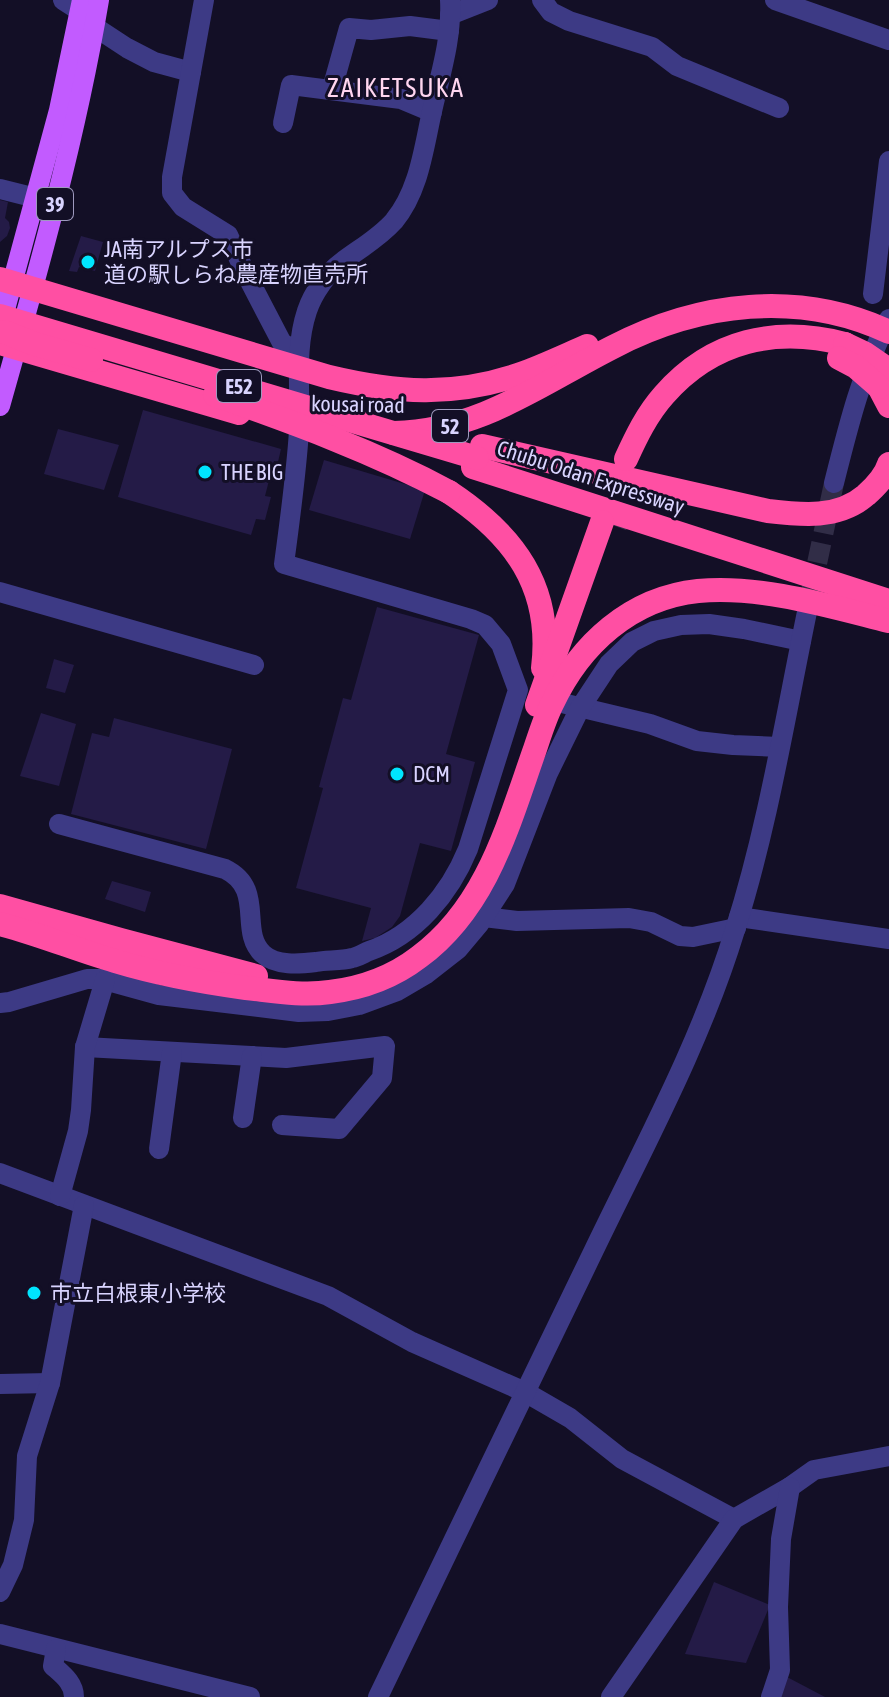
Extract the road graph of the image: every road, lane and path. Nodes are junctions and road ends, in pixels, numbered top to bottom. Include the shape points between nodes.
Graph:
1 (99, 0) edge
2 (204, 0) edge
3 (488, 0) edge
4 (542, 0) edge
5 (775, 0) edge
6 (75, 4) edge
7 (450, 15) edge
8 (95, 27) junction
9 (889, 40) edge
10 (191, 72) junction
11 (332, 89) junction
12 (779, 108) dead end
13 (432, 112) junction
14 (283, 123) dead end
15 (889, 161) edge
16 (0, 189) edge
17 (887, 192) edge
18 (46, 201) junction
19 (15, 284) edge
20 (873, 294) dead end
21 (0, 316) edge
22 (888, 324) edge
23 (3, 335) edge
24 (299, 360) junction
25 (886, 388) edge
26 (0, 406) edge
27 (299, 428) junction
28 (477, 457) junction
29 (632, 461) tunnel mouth
30 (889, 464) edge
31 (834, 483) tunnel mouth
32 (609, 524) tunnel mouth
33 (889, 589) edge
34 (0, 592) edge
35 (889, 601) edge
36 (807, 612) tunnel mouth
37 (889, 621) edge
38 (801, 641) junction
39 (254, 665) dead end
40 (546, 700) junction
41 (779, 747) junction
42 (59, 824) dead end
43 (0, 906) edge
44 (484, 917) junction
45 (737, 923) junction
46 (0, 924) edge
47 (889, 939) edge
48 (105, 980) junction
49 (0, 1003) edge
50 (85, 1047) junction
51 (172, 1052) junction
52 (252, 1056) junction
53 (243, 1118) dead end
54 (282, 1125) dead end
55 (159, 1149) dead end
56 (0, 1173) edge
57 (60, 1196) junction
58 (84, 1205) junction
59 (50, 1383) junction
60 (0, 1384) edge
61 (525, 1392) junction
62 (889, 1456) edge
63 (790, 1487) junction
64 (734, 1519) junction
65 (0, 1592) edge
66 (0, 1634) edge
67 (56, 1649) junction
68 (74, 1697) edge
69 (250, 1697) edge
70 (378, 1697) edge
71 (611, 1697) edge
72 (771, 1697) edge

1 - 8 main road, 39
2 - 10 street
3 - 7 street
4 - 12 street via 569,21 652,47 677,66
5 - 9 street
6 - 8 street
6 - 18 main road, 39
7 - 11 street via 410,26 349,28
7 - 13 street
8 - 10 street via 154,62
8 - 18 main road, 39 via 76,116
10 - 24 street via 172,193 183,207 228,235 282,343
11 - 13 street via 401,99
11 - 14 street via 291,85
13 - 24 street via 407,203 393,222 338,264 321,285 301,331
15 - 17 street
16 - 18 street
17 - 20 street
18 - 19 main road, 39
19 - 23 main road, 39
19 - 24 highway, kousai road / 52
21 - 28 highway, Chubu Odan Expressway / E52, bridge
22 - 24 highway, kousai road / 52 via 854,307 817,299 716,299 681,308 520,375 430,391 363,385
22 - 27 highway, kousai road / 52 via 816,309 719,309 640,334 503,407 455,425 400,433
22 - 31 street via 852,412
23 - 26 main road, 39
23 - 27 highway, kousai road / 52 via 202,403
23 - 28 highway, Chubu Odan Expressway / E52, bridge
23 - 40 highway, bridge via 289,421 370,453 477,510 517,553 531,577 544,635
24 - 27 street
25 - 29 highway, bridge via 842,351 772,350 735,360 688,389
27 - 40 street via 284,564 485,625
28 - 30 highway via 796,514 844,509 876,486
28 - 33 highway, Chubu Odan Expressway / E52
28 - 35 highway, Chubu Odan Expressway / E52
32 - 40 highway
34 - 39 street
36 - 38 street
37 - 40 highway via 745,591 677,594 633,611 595,640
38 - 40 street via 709,624 654,631
38 - 41 street
40 - 41 street via 650,724 697,741
40 - 42 street via 454,880 433,907 385,947 352,958 275,961 256,945 246,890 236,874
40 - 43 highway via 469,884 437,926 378,966 306,981 254,975
40 - 44 street via 548,773 505,884
40 - 46 highway via 495,859 480,889 445,935 383,979 307,994 186,980
41 - 45 street
44 - 45 street via 629,918 693,937
44 - 48 street via 458,949 426,974 397,991 328,1011 159,995
45 - 47 street
45 - 61 street via 693,1044
48 - 49 street via 87,979
48 - 50 street
50 - 51 street
50 - 57 street via 78,1131
51 - 52 street
51 - 55 street
52 - 53 street
52 - 54 street via 286,1058 385,1046 382,1078 339,1129
56 - 57 street
57 - 58 street
58 - 59 street
58 - 61 street via 328,1296 412,1342
59 - 60 street
59 - 65 street via 27,1456 24,1520
61 - 64 street via 570,1418 622,1459
61 - 70 street
62 - 63 street via 814,1470
63 - 64 street
63 - 72 street via 781,1539 780,1670
64 - 71 street
66 - 67 street
67 - 68 street via 53,1666 71,1682
67 - 69 street

